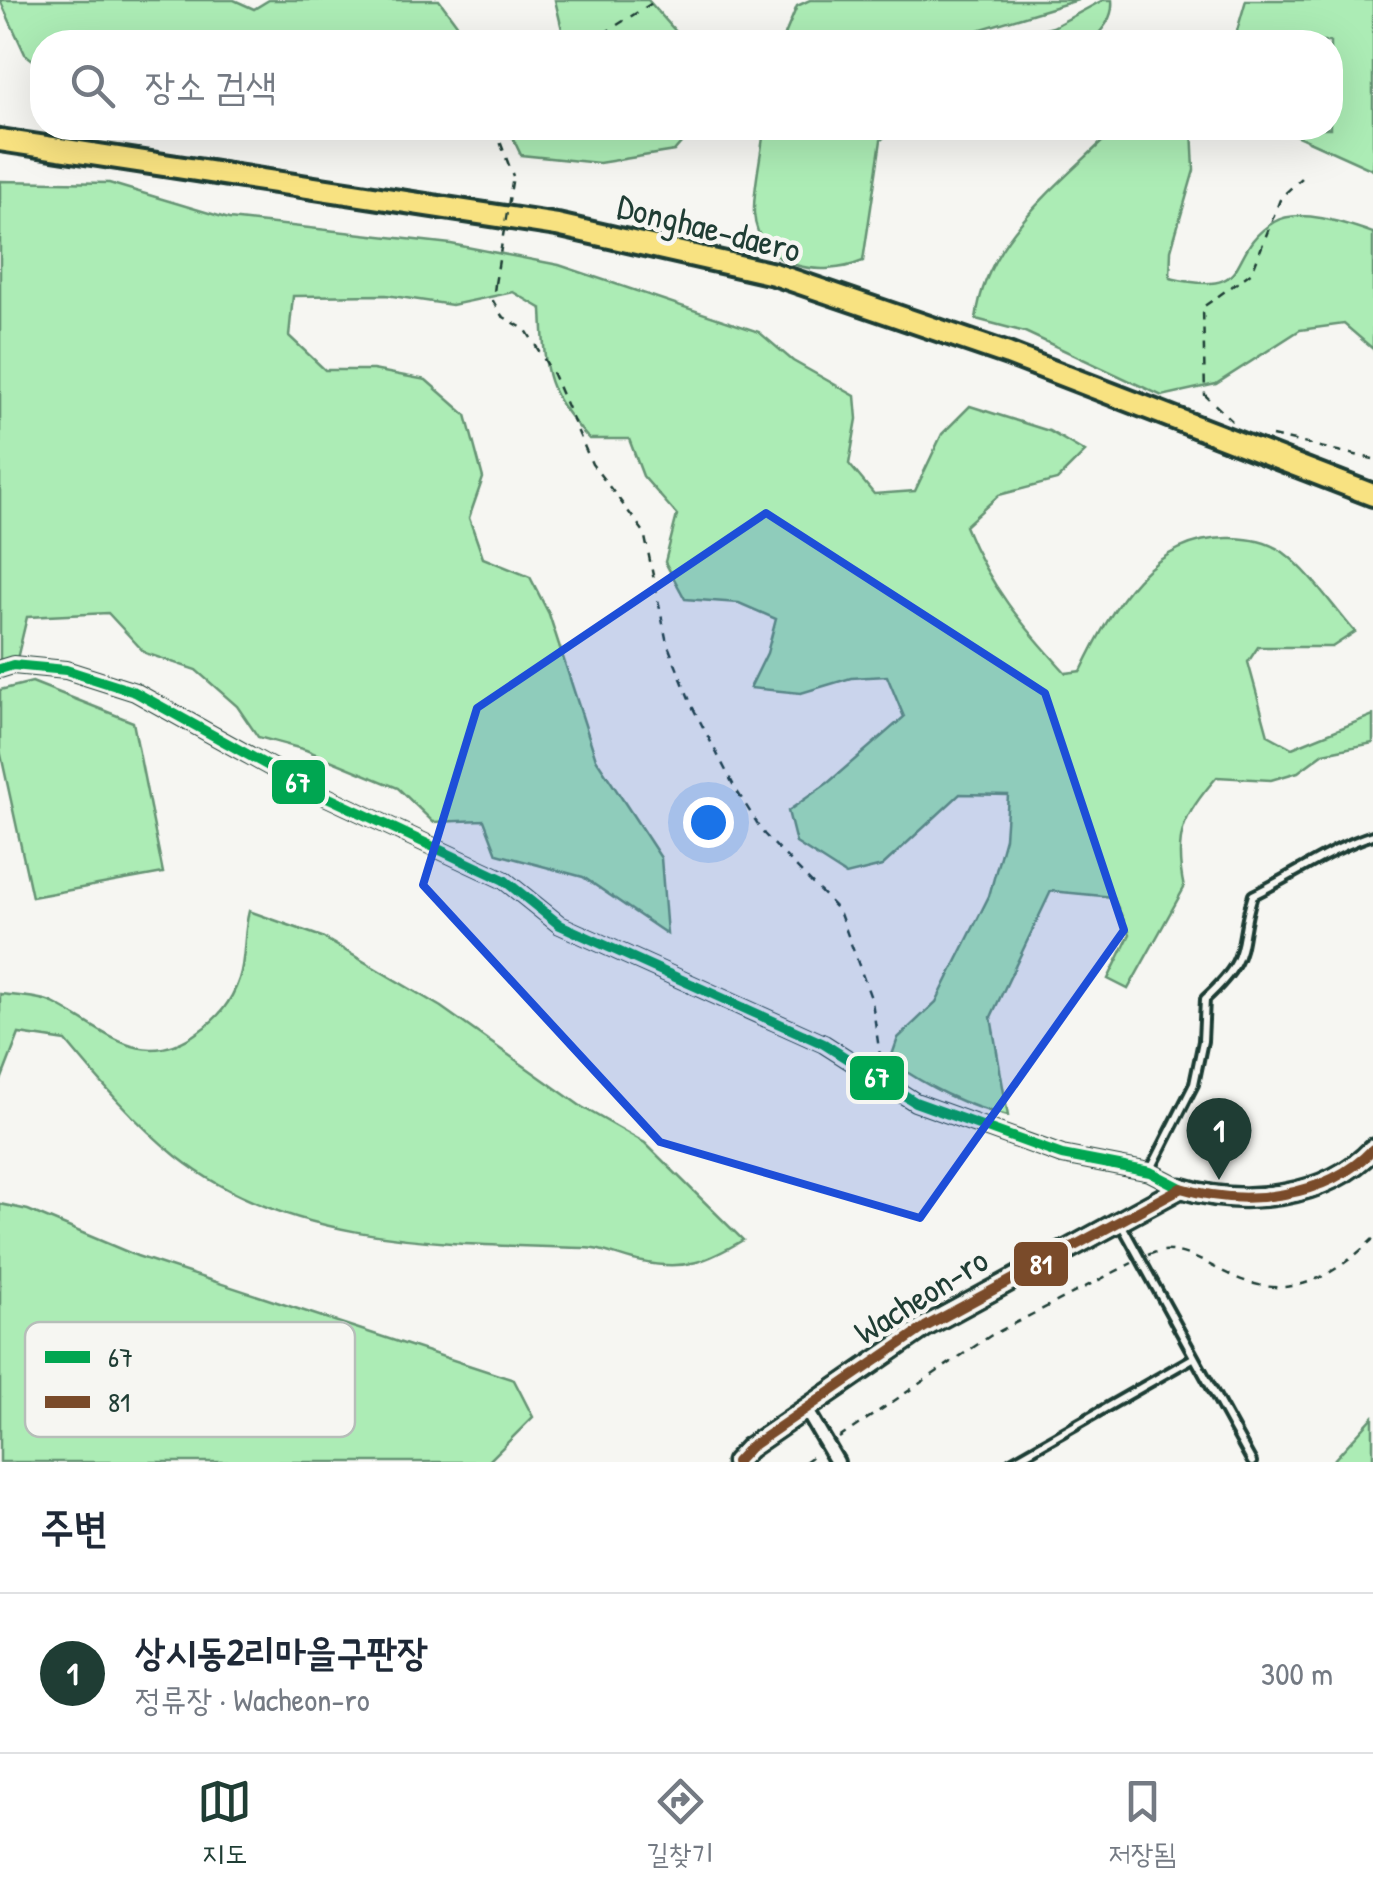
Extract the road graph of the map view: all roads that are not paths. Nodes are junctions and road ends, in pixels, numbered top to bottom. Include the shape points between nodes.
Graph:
1 (0, 140) edge
2 (1373, 495) edge
3 (0, 668) edge
4 (1373, 835) edge
5 (1370, 1158) edge
6 (1150, 1172) junction
7 (1180, 1188) junction
8 (1118, 1219) junction
9 (1193, 1358) junction
10 (806, 1409) junction
11 (736, 1462) edge
12 (837, 1462) edge
13 (1011, 1462) edge
14 (1252, 1462) edge

1 - 2 main road, Donghae-daero via 556,224 774,274 1008,354
3 - 6 street via 66,670 135,692 310,788 504,880 560,925 824,1044 914,1102 1062,1155
4 - 6 lane via 1253,895 1237,966 1206,999 1194,1084
5 - 7 street via 1324,1182 1275,1196 1211,1197
6 - 7 street
7 - 8 street, Wacheon-ro
8 - 9 lane
8 - 10 street, Wacheon-ro via 925,1327
9 - 13 lane
9 - 14 lane
10 - 11 street, Wacheon-ro
10 - 12 street

